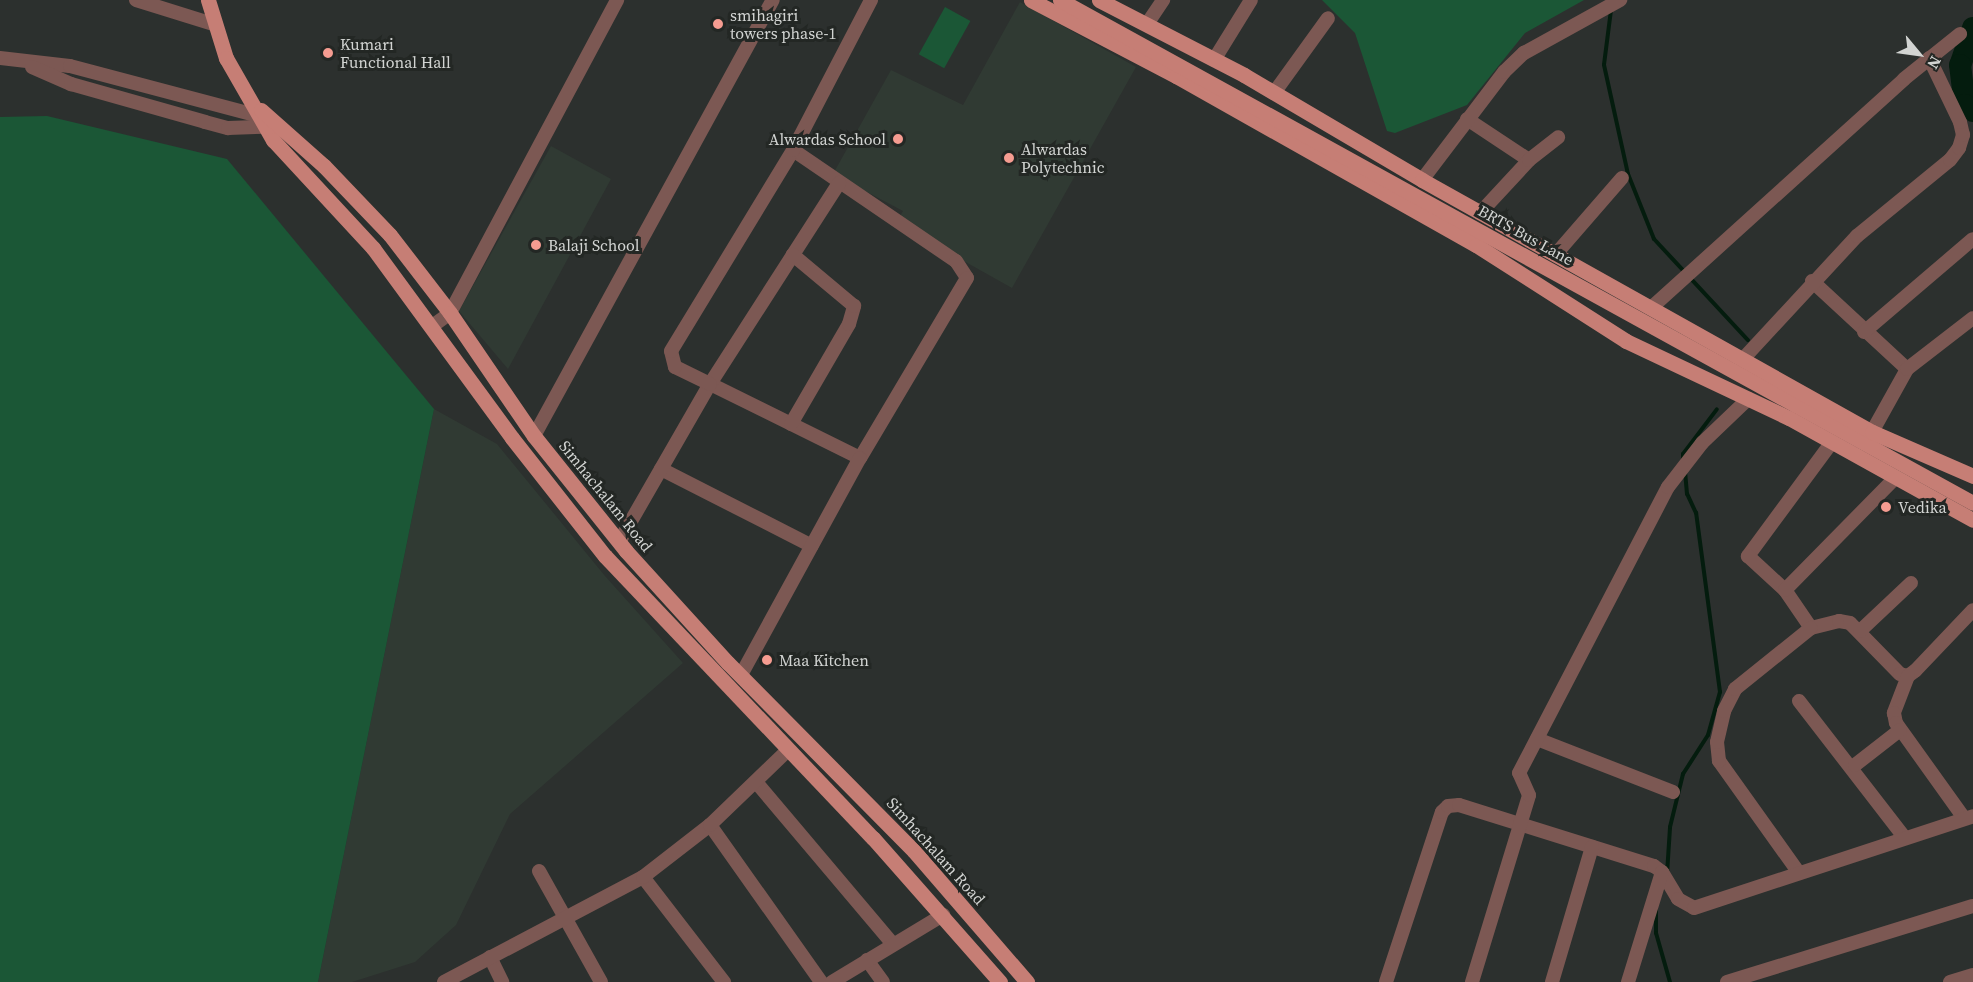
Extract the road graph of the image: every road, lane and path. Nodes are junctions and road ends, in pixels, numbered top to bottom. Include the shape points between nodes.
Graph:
1 (136, 0) edge
2 (208, 0) edge
3 (617, 0) edge
4 (773, 0) edge
5 (871, 0) edge
6 (1031, 0) edge
7 (1060, 0) edge
8 (1099, 0) edge
9 (1163, 0) edge
10 (1251, 0) edge
11 (1620, 0) edge
12 (1328, 18) dead end
13 (213, 24) junction
14 (1147, 24) junction
15 (1960, 34) dead end
16 (0, 58) edge
17 (1929, 58) junction
18 (1214, 60) junction
19 (22, 63) junction
20 (1274, 93) junction
21 (259, 115) junction
22 (1467, 119) junction
23 (1558, 137) dead end
24 (793, 150) junction
25 (1529, 160) junction
26 (1622, 178) dead end
27 (1422, 180) junction
28 (839, 183) junction
29 (1480, 213) junction
30 (1973, 239) edge
31 (793, 255) junction
32 (1555, 255) junction
33 (1812, 281) junction
34 (1651, 308) junction
35 (450, 313) junction
36 (1973, 318) edge
37 (431, 327) junction
38 (1863, 332) junction
39 (1743, 359) junction
40 (1907, 369) junction
41 (710, 384) junction
42 (1748, 399) junction
43 (791, 424) junction
44 (1872, 432) junction
45 (534, 436) junction
46 (1832, 442) junction
47 (860, 458) junction
48 (661, 469) junction
49 (1973, 476) edge
50 (1896, 477) junction
51 (1973, 503) edge
52 (1973, 520) edge
53 (812, 546) junction
54 (622, 547) junction
55 (609, 561) junction
56 (1911, 583) dead end
57 (1785, 590) junction
58 (1973, 609) edge
59 (1811, 628) junction
60 (1860, 631) junction
61 (741, 675) junction
62 (1908, 676) junction
63 (1799, 701) dead end
64 (1900, 730) junction
65 (802, 736) junction
66 (1538, 739) junction
67 (787, 751) junction
68 (1854, 765) dead end
69 (756, 782) junction
70 (1673, 792) dead end
71 (1968, 817) edge
72 (1518, 823) junction
73 (710, 825) junction
74 (1905, 838) junction
75 (1592, 847) junction
76 (539, 871) dead end
77 (1662, 872) junction
78 (1799, 873) junction
79 (643, 877) junction
80 (1973, 906) edge
81 (943, 915) junction
82 (566, 917) junction
83 (893, 944) junction
84 (490, 957) junction
85 (867, 960) junction
86 (1973, 975) edge
87 (444, 982) edge
88 (502, 982) edge
89 (601, 982) edge
90 (724, 982) edge
91 (821, 982) edge
92 (832, 982) edge
93 (883, 982) edge
94 (1000, 982) edge
95 (1027, 982) edge
96 (1386, 982) edge
97 (1472, 982) edge
98 (1552, 982) edge
99 (1628, 982) edge
100 (1727, 982) edge
101 (1950, 982) edge

1 - 13 street
2 - 13 main road, Simhachalam Road
3 - 35 street
4 - 45 street
5 - 24 street
6 - 42 main road via 1176,76 1476,245 1617,336
7 - 51 main road, BRTS Bus Lane
8 - 14 main road
9 - 14 street
10 - 18 street
11 - 22 street via 1524,53
12 - 20 street
13 - 21 main road, Simhachalam Road via 226,58
14 - 18 main road
15 - 17 street
16 - 19 street
17 - 33 street via 1960,122 1963,135 1959,148 1857,236
17 - 34 street
18 - 20 main road
19 - 21 street via 70,66
19 - 21 street via 71,84 228,128
20 - 27 main road
21 - 35 main road, Simhachalam Road via 324,166 390,235
21 - 37 main road via 273,140 352,223
22 - 25 street
22 - 27 street
23 - 25 street
24 - 28 street
24 - 41 street via 671,351 675,367
25 - 29 street
26 - 32 street
27 - 29 main road
28 - 31 street
28 - 47 street via 956,261 967,278
29 - 32 main road
30 - 38 street
31 - 41 street
31 - 43 street via 850,300 854,313
32 - 34 main road
33 - 38 street
33 - 39 street
34 - 39 main road
35 - 37 street
35 - 45 main road, Simhachalam Road
36 - 40 street
37 - 55 main road
38 - 40 street
39 - 44 main road
40 - 44 street
41 - 43 street
41 - 48 street
42 - 46 main road
42 - 66 street via 1679,471
43 - 47 street
44 - 49 main road
45 - 54 main road, Simhachalam Road
46 - 50 main road
46 - 57 street via 1748,555
47 - 53 street
48 - 53 street
48 - 54 street
50 - 52 main road
50 - 57 street
53 - 61 street
54 - 55 main road
54 - 61 main road, Simhachalam Road
55 - 67 main road
56 - 60 street
57 - 59 street
58 - 62 street
59 - 60 street via 1839,621
59 - 78 street via 1735,689 1724,711 1717,742 1719,761
60 - 62 street via 1887,665
61 - 65 main road, Simhachalam Road
62 - 64 street via 1894,712
63 - 74 street
64 - 68 street
64 - 71 street
65 - 67 main road
65 - 95 main road, Simhachalam Road via 914,851
66 - 70 street
66 - 72 street via 1519,773 1529,795
67 - 69 street
67 - 81 main road
69 - 73 street
69 - 83 street
71 - 74 street
72 - 75 street
72 - 96 street via 1459,805 1448,806 1442,812
72 - 97 street
73 - 79 street
73 - 91 street
74 - 78 street
75 - 77 street
75 - 98 street
76 - 82 street
77 - 78 street via 1684,905 1694,908
77 - 99 street
79 - 82 street
79 - 90 street
80 - 100 street
81 - 83 street
81 - 94 main road
82 - 84 street
82 - 89 street
83 - 85 street
84 - 87 street
84 - 88 street
85 - 92 street
85 - 93 street
86 - 101 street

